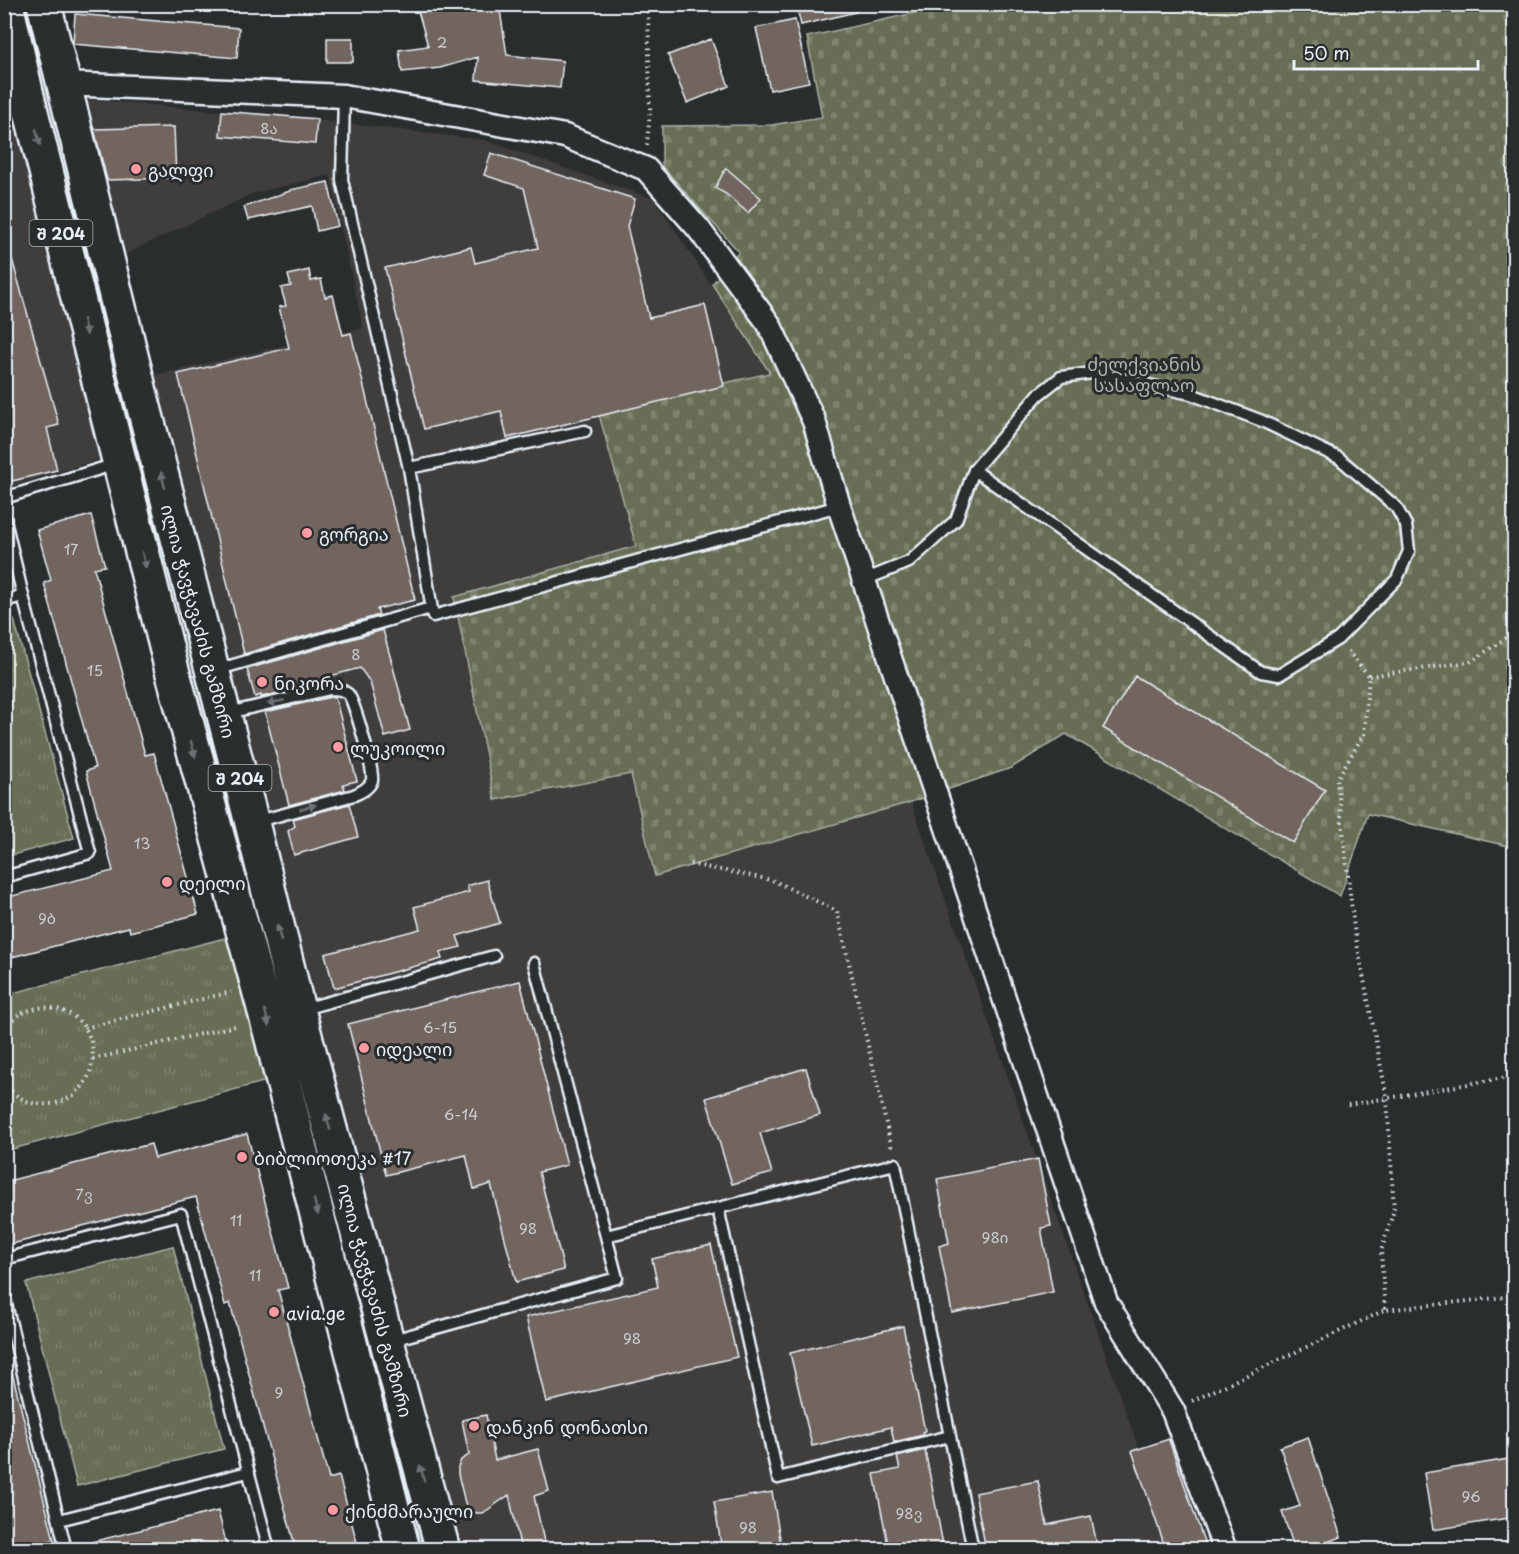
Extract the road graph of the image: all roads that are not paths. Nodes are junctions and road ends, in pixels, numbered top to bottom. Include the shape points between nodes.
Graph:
1 (6, 4) edge
2 (44, 4) edge
3 (12, 51) edge
4 (63, 84) junction
5 (344, 96) junction
6 (585, 431) dead end
7 (120, 463) junction
8 (409, 468) junction
9 (974, 470) junction
10 (4, 498) edge
11 (839, 506) junction
12 (4, 516) edge
13 (864, 580) junction
14 (23, 596) junction
15 (4, 602) edge
16 (431, 608) junction
17 (212, 672) junction
18 (223, 714) junction
19 (252, 823) junction
20 (4, 877) edge
21 (494, 956) dead end
22 (534, 963) dead end
23 (298, 1010) junction
24 (718, 1208) junction
25 (606, 1236) junction
26 (4, 1259) edge
27 (4, 1296) edge
28 (387, 1342) junction
29 (950, 1436) junction
30 (248, 1472) junction
31 (58, 1520) junction
32 (66, 1550) edge
33 (268, 1550) edge
34 (403, 1550) edge
35 (443, 1550) edge
36 (973, 1550) edge
37 (1225, 1550) edge

1 - 3 main road, ილია ჭავჭავაძის გამზირი / შ 204
2 - 4 main road, ილია ჭავჭავაძის გამზირი / შ 204
3 -> 7 main road, ილია ჭავჭავაძის გამზირი / შ 204
4 - 5 street
17 -> 4 main road, ილია ჭავჭავაძის გამზირი / შ 204
5 - 8 lane via 342,180
5 - 11 street via 565,136 646,169 698,228 769,324 814,421
6 - 8 lane
7 - 10 lane
7 -> 34 main road, ილია ჭავჭავაძის გამზირი / შ 204
8 - 16 lane
9 - 9 lane via 1038,395 1060,377 1093,374 1191,394 1262,421 1339,458 1396,507 1406,525 1409,551 1397,579 1338,639 1279,675 1261,672
9 - 13 lane via 956,520 909,562
11 - 13 street
11 - 16 lane via 433,616
12 - 14 lane
13 - 37 street via 1106,1302 1173,1411
14 - 15 lane
14 - 20 lane via 90,853
16 - 17 lane
17 - 18 main road, ილია ჭავჭავაძის გამზირი / შ 204
18 - 19 main road, ილია ჭავჭავაძის გამზირი / შ 204
19 -> 18 lane via 364,790 372,781 372,768 354,705 350,695 341,689
23 -> 19 main road, ილია ჭავჭავაძის გამზირი / შ 204
21 - 23 lane
22 - 25 lane
28 -> 23 main road, ილია ჭავჭავაძის გამზირი / შ 204
24 - 25 lane
24 - 29 lane via 778,1478
24 - 29 lane via 895,1164
25 - 28 lane via 616,1278
26 - 30 lane via 181,1214
27 - 31 lane
35 -> 28 main road, ილია ჭავჭავაძის გამზირი / შ 204
29 - 36 lane
30 - 31 lane
30 - 33 lane
31 - 32 lane

